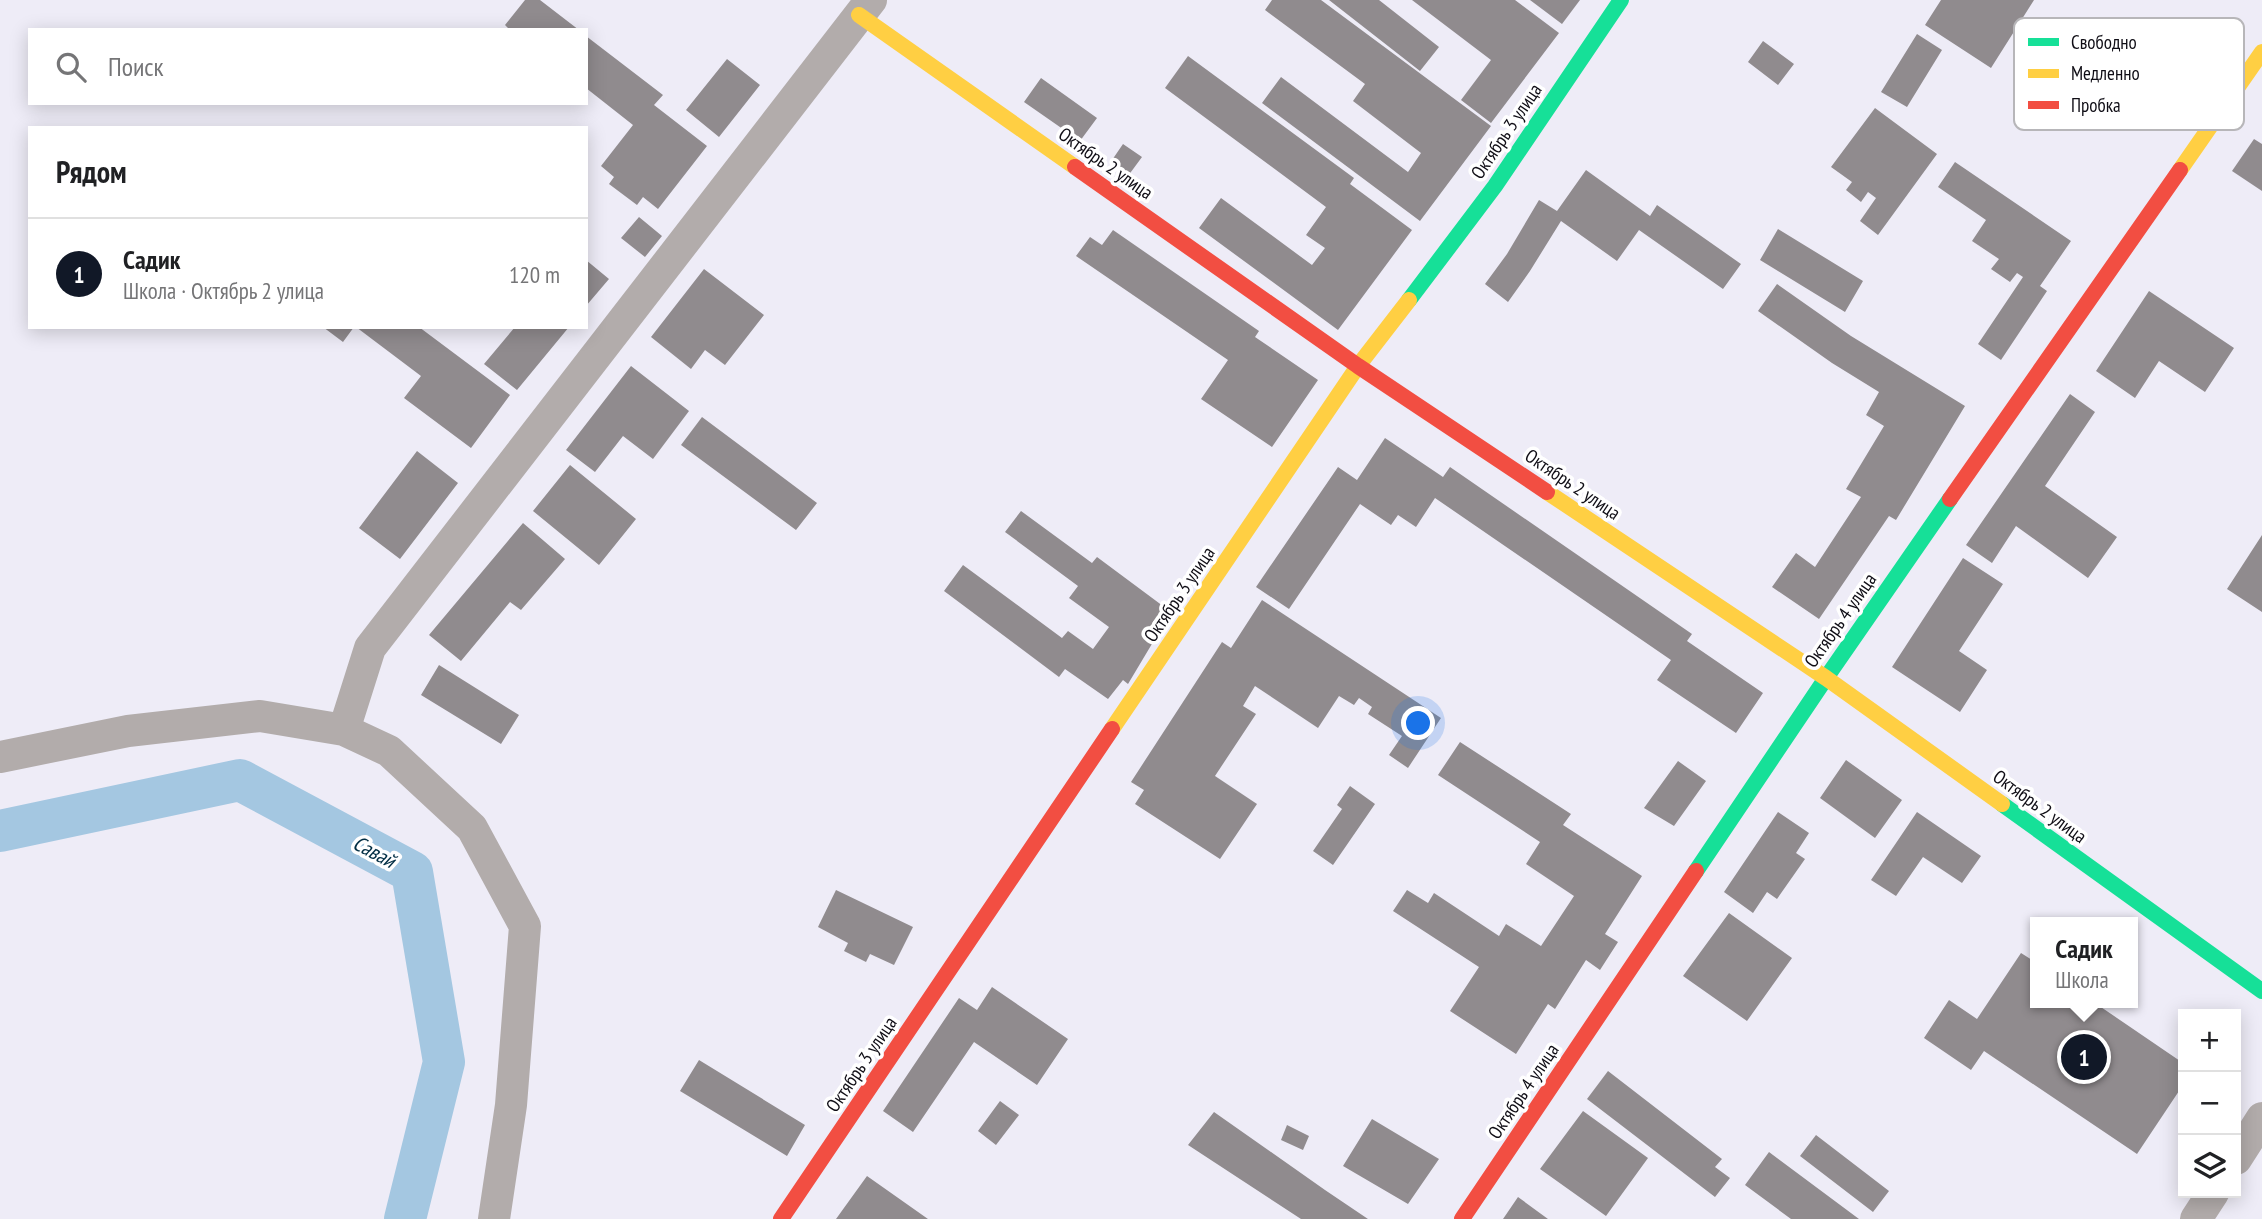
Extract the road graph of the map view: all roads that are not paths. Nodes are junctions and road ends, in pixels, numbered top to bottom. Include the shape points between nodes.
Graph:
1 (1621, 0) edge
2 (865, 8) edge
3 (2262, 52) edge
4 (2244, 78) edge
5 (2208, 130) edge
6 (1358, 366) junction
7 (1826, 678) junction
8 (344, 730) junction
9 (0, 757) edge
10 (2260, 986) edge
11 (2262, 1118) edge
12 (2241, 1150) edge
13 (2210, 1198) edge
14 (494, 1219) edge
15 (781, 1219) edge
16 (1462, 1219) edge
17 (2196, 1219) edge

1 - 6 street, Октябрь 3 улица via 1495,186
2 - 6 street, Октябрь 2 улица
2 - 8 street via 370,648
3 - 4 street, Октябрь 4 улица
5 - 7 street, Октябрь 4 улица
6 - 7 street, Октябрь 2 улица
6 - 15 street, Октябрь 3 улица
7 - 10 street, Октябрь 2 улица
7 - 16 street, Октябрь 4 улица
8 - 9 street via 260,716 128,731
8 - 14 street via 389,751 472,828 525,926 511,1105
11 - 12 street
13 - 17 street

